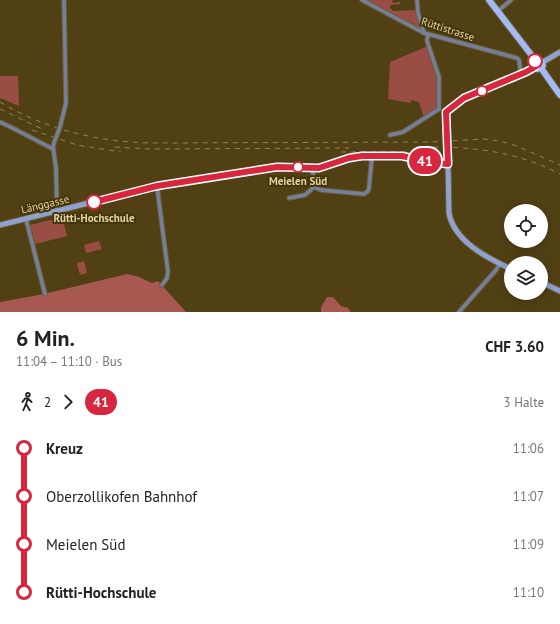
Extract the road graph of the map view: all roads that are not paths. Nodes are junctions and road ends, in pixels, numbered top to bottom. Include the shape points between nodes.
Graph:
1 (64, 0) edge
2 (362, 0) edge
3 (417, 0) edge
4 (488, 0) edge
5 (510, 0) edge
6 (498, 11) junction
7 (426, 34) junction
8 (560, 52) edge
9 (539, 65) junction
10 (521, 75) junction
11 (560, 94) edge
12 (439, 109) junction
13 (446, 112) junction
14 (0, 122) edge
15 (390, 135) dead end
16 (447, 140) tunnel mouth
17 (54, 149) junction
18 (447, 154) tunnel mouth
19 (372, 156) junction
20 (448, 164) junction
21 (313, 168) junction
22 (157, 186) junction
23 (314, 187) junction
24 (289, 198) dead end
25 (57, 212) junction
26 (26, 219) junction
27 (0, 226) edge
28 (500, 264) junction
29 (504, 266) edge
30 (162, 285) dead end
31 (548, 285) edge
32 (560, 291) edge
33 (45, 294) dead end
34 (459, 312) edge

1 - 17 street, bridge via 66,103
2 - 7 street, Rüttistrasse
3 - 7 street via 418,13
4 - 6 main road
5 - 6 street
6 - 9 main road
7 - 10 street, Rüttistrasse via 518,59
7 - 12 street via 439,77
8 - 9 street
9 - 10 street
9 - 11 main road
10 - 13 street via 464,98
12 - 13 street
12 - 15 street via 403,132
13 - 16 street
14 - 17 street
17 - 25 street
18 - 20 street
19 - 20 street, Länggasse via 402,156
19 - 21 street, Länggasse via 356,157
19 - 23 street via 369,188 364,194 321,190
20 - 28 street via 449,213 454,226 464,239
21 - 22 street, Länggasse via 277,167
21 - 23 street
22 - 25 street, Länggasse
22 - 30 street via 168,270 168,277
23 - 24 street via 305,195
25 - 26 street, Länggasse
26 - 27 street, Länggasse
26 - 33 street
28 - 29 street
28 - 34 street
31 - 32 street

